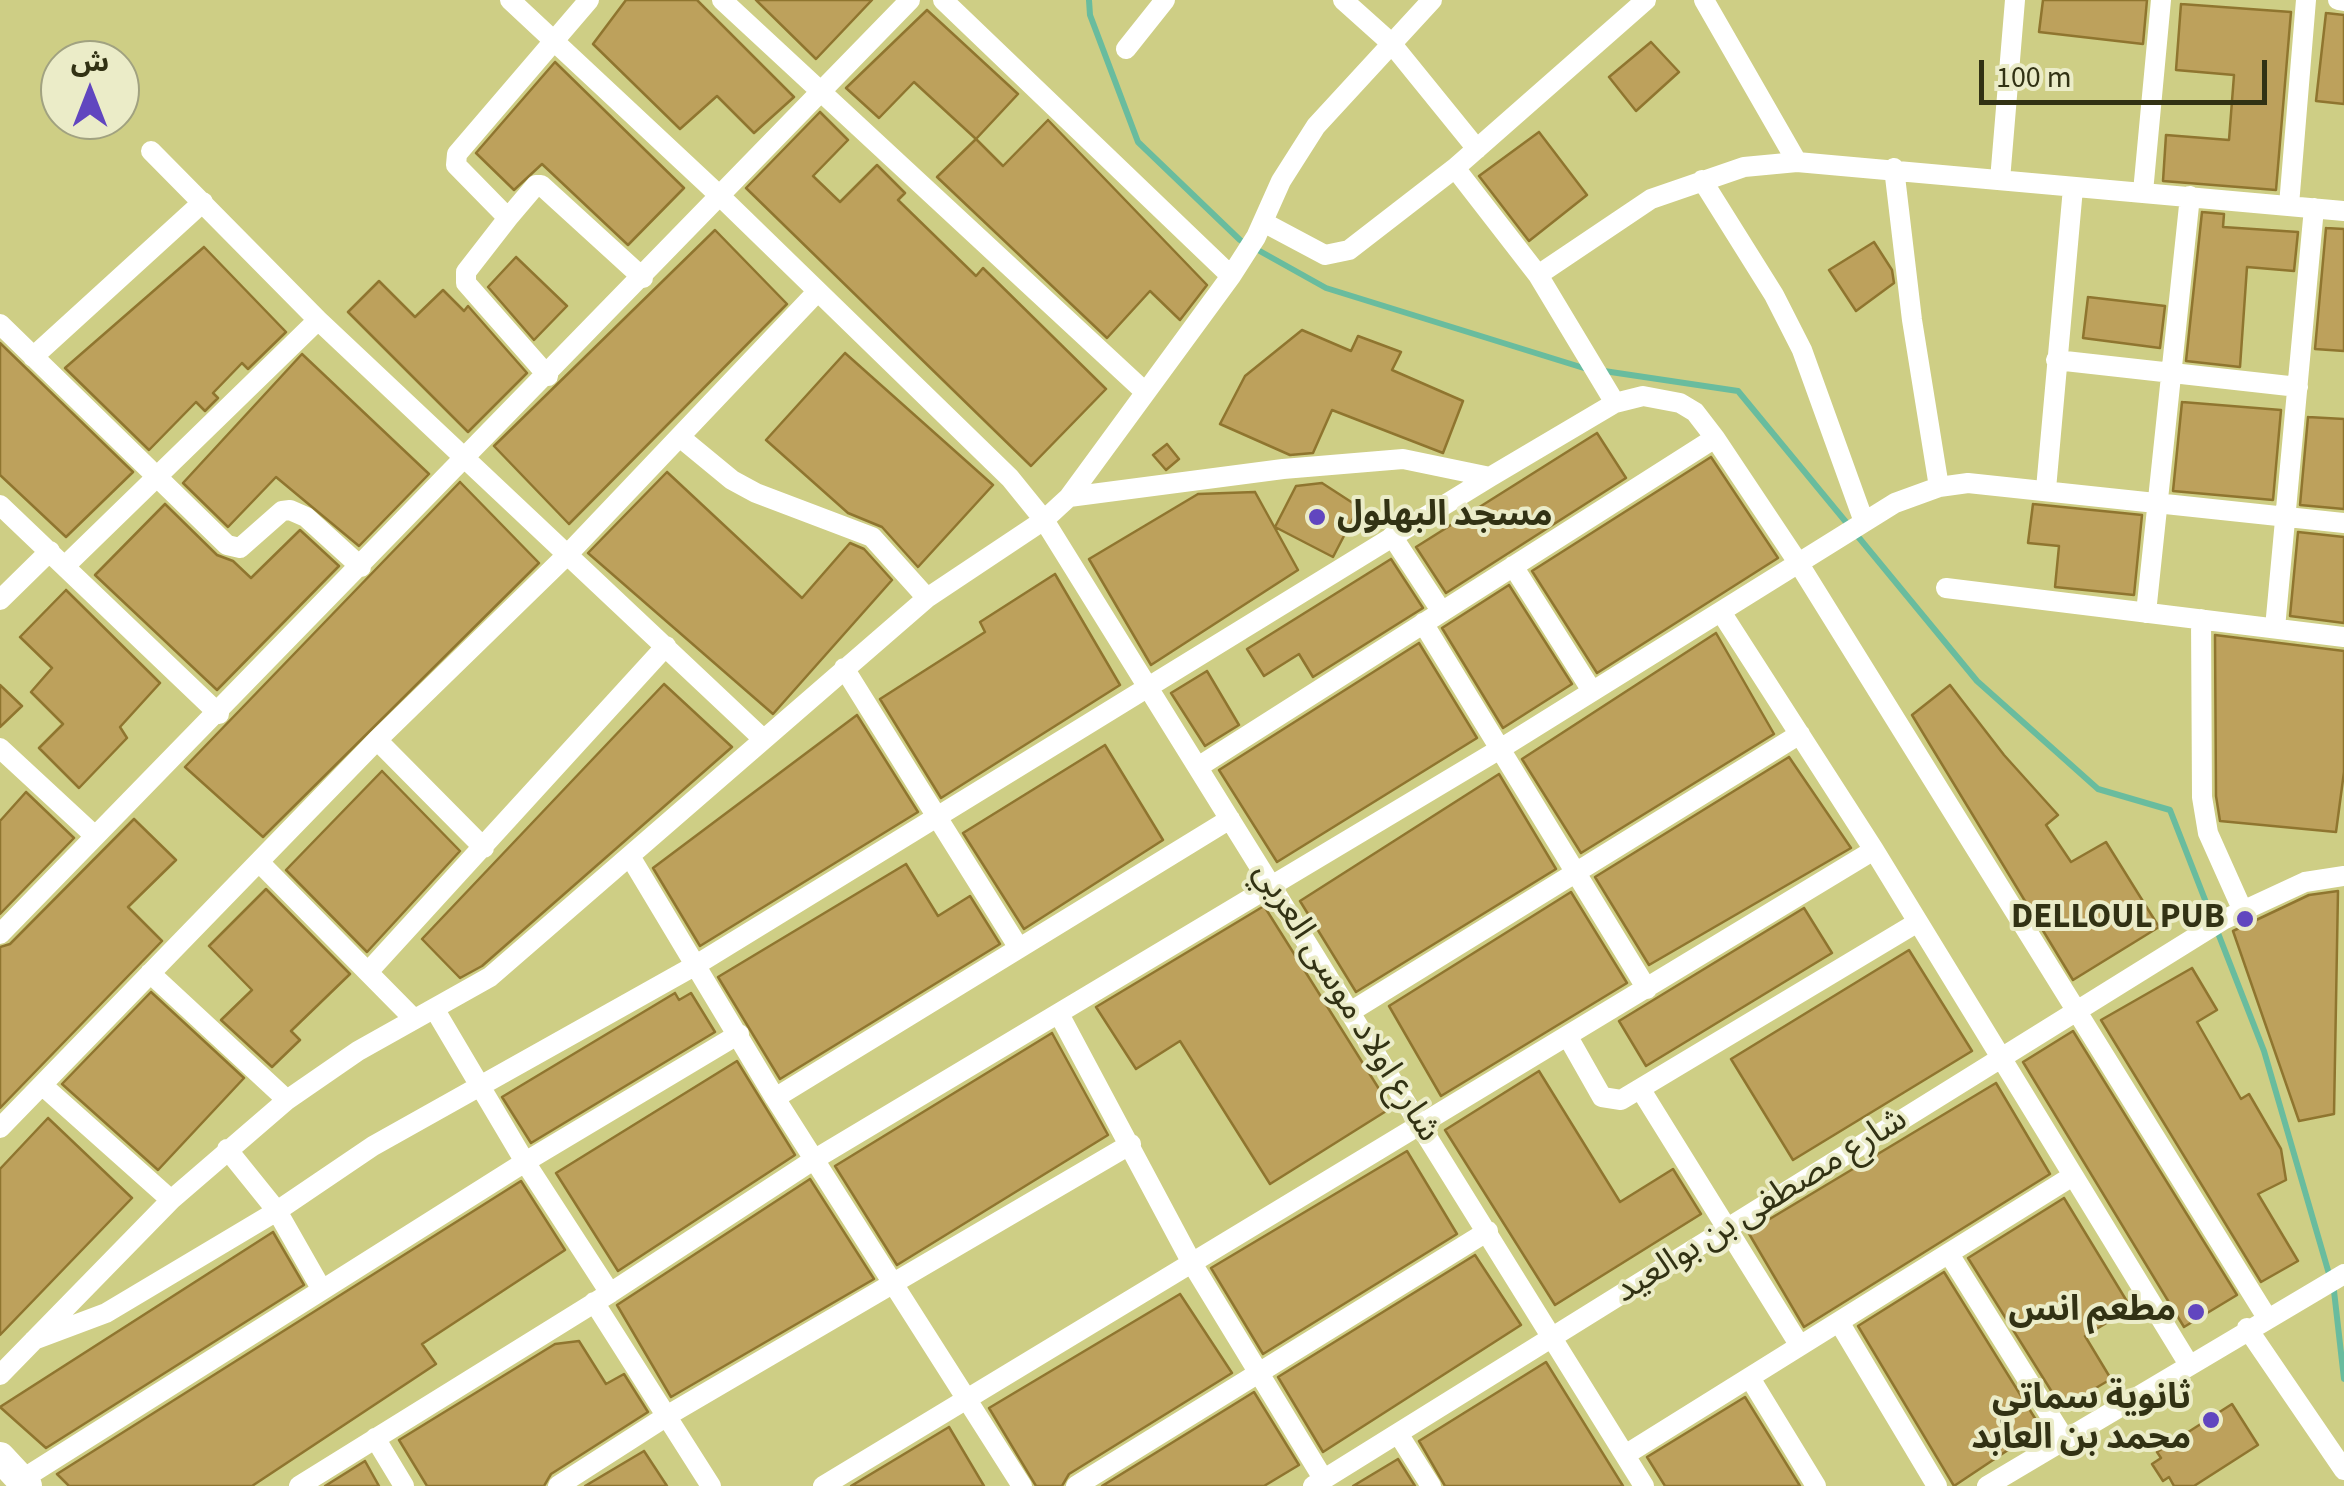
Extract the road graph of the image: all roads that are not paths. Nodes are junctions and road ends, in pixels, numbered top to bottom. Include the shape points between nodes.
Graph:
1 (510, 0) edge
2 (589, 0) edge
3 (722, 0) edge
4 (910, 0) edge
5 (943, 0) edge
6 (1165, 0) edge
7 (1342, 0) edge
8 (1432, 0) edge
9 (1646, 0) edge
10 (1704, 0) edge
11 (2015, 0) edge
12 (2161, 0) edge
13 (2306, 0) edge
14 (554, 41) junction
15 (1390, 43) junction
16 (1126, 49) dead end
17 (822, 94) junction
18 (1477, 149) junction
19 (151, 151) dead end
20 (1797, 162) junction
21 (1455, 168) junction
22 (1894, 168) junction
23 (1702, 180) junction
24 (2000, 180) junction
25 (2073, 188) junction
26 (2143, 192) junction
27 (2190, 196) junction
28 (722, 197) junction
29 (203, 202) junction
30 (2289, 206) junction
31 (2314, 208) junction
32 (2344, 211) edge
33 (508, 218) junction
34 (1255, 238) junction
35 (1538, 275) junction
36 (1231, 276) junction
37 (642, 278) junction
38 (817, 292) junction
39 (318, 320) junction
40 (0, 324) edge
41 (33, 357) junction
42 (2056, 360) junction
43 (548, 376) junction
44 (2172, 376) junction
45 (2298, 388) junction
46 (1144, 391) junction
47 (1615, 403) junction
48 (681, 438) junction
49 (1716, 438) junction
50 (469, 457) junction
51 (154, 476) junction
52 (1490, 477) junction
53 (1939, 487) junction
54 (2046, 489) junction
55 (1068, 497) junction
56 (2159, 502) junction
57 (0, 505) edge
58 (2286, 516) junction
59 (1044, 520) junction
60 (1863, 520) junction
61 (2344, 523) edge
62 (1392, 536) junction
63 (569, 554) junction
64 (58, 559) junction
65 (1800, 564) junction
66 (1514, 566) junction
67 (362, 567) junction
68 (1946, 588) dead end
69 (927, 598) junction
70 (0, 600) edge
71 (1442, 612) junction
72 (1721, 612) junction
73 (2146, 612) junction
74 (2201, 619) junction
75 (1423, 624) junction
76 (2275, 628) junction
77 (2344, 637) edge
78 (666, 646) junction
79 (844, 668) junction
80 (1146, 684) junction
81 (1592, 691) junction
82 (219, 714) junction
83 (1800, 734) junction
84 (762, 738) junction
85 (377, 740) junction
86 (0, 748) edge
87 (1500, 749) junction
88 (1198, 767) junction
89 (1230, 818) junction
90 (934, 820) junction
91 (95, 836) junction
92 (484, 848) junction
93 (1874, 850) junction
94 (631, 858) junction
95 (259, 862) junction
96 (1577, 872) junction
97 (2344, 876) edge
98 (1270, 885) junction
99 (2242, 909) junction
100 (1918, 922) junction
101 (0, 934) edge
102 (1017, 945) junction
103 (696, 965) junction
104 (368, 972) junction
105 (150, 973) junction
106 (1647, 989) junction
107 (435, 1010) junction
108 (1350, 1012) junction
109 (2074, 1012) junction
110 (1058, 1014) junction
111 (414, 1019) junction
112 (739, 1034) junction
113 (1568, 1037) junction
114 (2000, 1059) junction
115 (478, 1084) junction
116 (42, 1085) junction
117 (1641, 1090) junction
118 (775, 1098) junction
119 (287, 1100) junction
120 (1423, 1124) junction
121 (0, 1128) edge
122 (1132, 1144) junction
123 (226, 1149) junction
124 (815, 1160) junction
125 (525, 1162) junction
126 (2072, 1177) junction
127 (171, 1200) junction
128 (276, 1211) junction
129 (1729, 1227) junction
130 (1488, 1231) junction
131 (1949, 1254) junction
132 (1193, 1265) junction
133 (2334, 1279) edge
134 (894, 1281) junction
135 (322, 1290) junction
136 (602, 1297) junction
137 (2266, 1316) junction
138 (1838, 1322) junction
139 (2247, 1328) junction
140 (1553, 1338) junction
141 (34, 1340) junction
142 (1800, 1346) junction
143 (2188, 1363) junction
144 (1258, 1374) junction
145 (0, 1376) edge
146 (1750, 1378) junction
147 (966, 1397) junction
148 (670, 1414) junction
149 (1399, 1435) junction
150 (375, 1438) junction
151 (2064, 1438) junction
152 (1625, 1454) junction
153 (0, 1457) edge
154 (2344, 1470) edge
155 (24, 1483) edge
156 (1319, 1483) edge
157 (299, 1486) edge
158 (404, 1486) edge
159 (558, 1486) edge
160 (711, 1486) edge
161 (824, 1486) edge
162 (1022, 1486) edge
163 (1076, 1486) edge
164 (1431, 1486) edge
165 (1644, 1486) edge
166 (1816, 1486) edge
167 (1937, 1486) edge
168 (1987, 1486) edge

1 - 14 street, شارع اولاد موسى العربي
2 - 14 street
3 - 17 street
4 - 17 street
5 - 36 street
6 - 16 street
7 - 15 street
8 - 15 street
9 - 18 street
10 - 20 street
11 - 24 street
12 - 26 street
13 - 30 street
14 - 28 street, شارع اولاد موسى العربي
14 - 33 street via 457,154 456,165
15 - 18 street
15 - 34 street via 1316,126
17 - 28 street
17 - 46 street
18 - 21 street
19 - 29 street
20 - 22 street
20 - 23 street
21 - 34 street via 1337,255
21 - 35 street
22 - 24 street
22 - 53 street
23 - 35 street via 1651,200
23 - 60 street via 1802,350
24 - 25 street
25 - 26 street
25 - 42 street
26 - 27 street
27 - 30 street
27 - 44 street
28 - 37 street
28 - 38 street, شارع اولاد موسى العربي
29 - 39 street
29 - 41 street
30 - 31 street
31 - 32 street
31 - 45 street
33 - 37 street via 541,185
33 - 43 street via 466,272 466,283
34 - 36 street
35 - 47 street
36 - 46 street
37 - 43 street
38 - 48 street
38 - 59 street, شارع اولاد موسى العربي via 1010,478
39 - 50 street
39 - 51 street
40 - 41 street
41 - 51 street
42 - 44 street
42 - 54 street
43 - 50 street
44 - 45 street
44 - 56 street
45 - 58 street
46 - 55 street
47 - 49 street via 1642,396 1680,403
47 - 52 street
48 - 63 street
48 - 69 street via 756,493 872,537
49 - 65 street
49 - 66 street
50 - 63 street
50 - 67 street
51 - 64 street
51 - 67 street via 233,549 290,510 306,516
52 - 55 street via 1403,459
52 - 62 street
53 - 54 street
53 - 60 street
54 - 56 street
55 - 59 street
56 - 58 street
56 - 73 street
57 - 64 street
58 - 61 street
58 - 76 street
59 - 69 street
59 - 80 street, شارع اولاد موسى العربي
60 - 65 street
62 - 71 street
62 - 80 street
63 - 78 street
63 - 85 street
64 - 70 street
64 - 82 street
65 - 72 street
65 - 109 street
66 - 71 street
66 - 81 street
67 - 82 street
68 - 73 street
69 - 79 street
71 - 75 street
72 - 81 street
72 - 83 street
73 - 74 street
74 - 76 street
74 - 99 street via 2202,798 2208,833
75 - 87 street
75 - 88 street
76 - 77 street
78 - 84 street
78 - 92 street
79 - 84 street
79 - 90 street
80 - 88 street, شارع اولاد موسى العربي
80 - 90 street
81 - 87 street
82 - 91 street
83 - 93 street
83 - 96 street
84 - 94 street
85 - 92 street
85 - 95 street
86 - 91 street
87 - 96 street
87 - 98 street
88 - 89 street, شارع اولاد موسى العربي
89 - 98 street, شارع اولاد موسى العربي
89 - 102 street
90 - 102 street
90 - 103 street
91 - 101 street
92 - 104 street
93 - 100 street
93 - 106 street
94 - 103 street
94 - 107 street via 490,977
95 - 104 street
95 - 105 street
96 - 106 street
96 - 108 street
97 - 99 street, شارع مصطفى بن بوالعيد via 2306,882
98 - 108 street, شارع اولاد موسى العربي
98 - 110 street
99 - 109 street, شارع مصطفى بن بوالعيد
100 - 114 street
100 - 117 street
102 - 118 street
103 - 112 street
103 - 115 street
104 - 111 street
105 - 116 street
105 - 119 street
106 - 113 street
107 - 111 street
107 - 115 street
108 - 120 street, شارع اولاد موسى العربي
109 - 114 street, شارع مصطفى بن بوالعيد
109 - 137 street
110 - 122 street
110 - 124 street
111 - 119 street
112 - 118 street
112 - 125 street
113 - 117 street via 1602,1097 1621,1100
113 - 120 street
114 - 126 street
114 - 129 street, شارع مصطفى بن بوالعيد
115 - 125 street
115 - 128 street
116 - 121 street
116 - 127 street
117 - 129 street
118 - 124 street
119 - 123 street
120 - 130 street, شارع اولاد موسى العربي
120 - 132 street
122 - 132 street
122 - 134 street
123 - 127 street
123 - 128 street
124 - 134 street
124 - 136 street
125 - 135 street
125 - 136 street
126 - 131 street
126 - 143 street
127 - 141 street
128 - 135 street
128 - 141 street via 106,1313
129 - 140 street, شارع مصطفى بن بوالعيد
129 - 142 street
130 - 140 street, شارع اولاد موسى العربي
130 - 144 street
131 - 138 street
131 - 151 street
132 - 144 street
132 - 147 street
133 - 137 street
134 - 147 street
134 - 148 street
135 - 155 street
136 - 148 street
136 - 150 street
137 - 139 street
138 - 142 street
138 - 167 street
139 - 143 street
139 - 154 street
140 - 149 street, شارع مصطفى بن بوالعيد
140 - 152 street, شارع اولاد موسى العربي
141 - 145 street
142 - 146 street
143 - 151 street
144 - 156 street
144 - 163 street
146 - 152 street
146 - 166 street
147 - 161 street
147 - 162 street
148 - 159 street
148 - 160 street
149 - 156 street, شارع مصطفى بن بوالعيد
149 - 164 street
150 - 157 street
150 - 158 street
151 - 168 street
152 - 165 street, شارع اولاد موسى العربي
153 - 155 street

